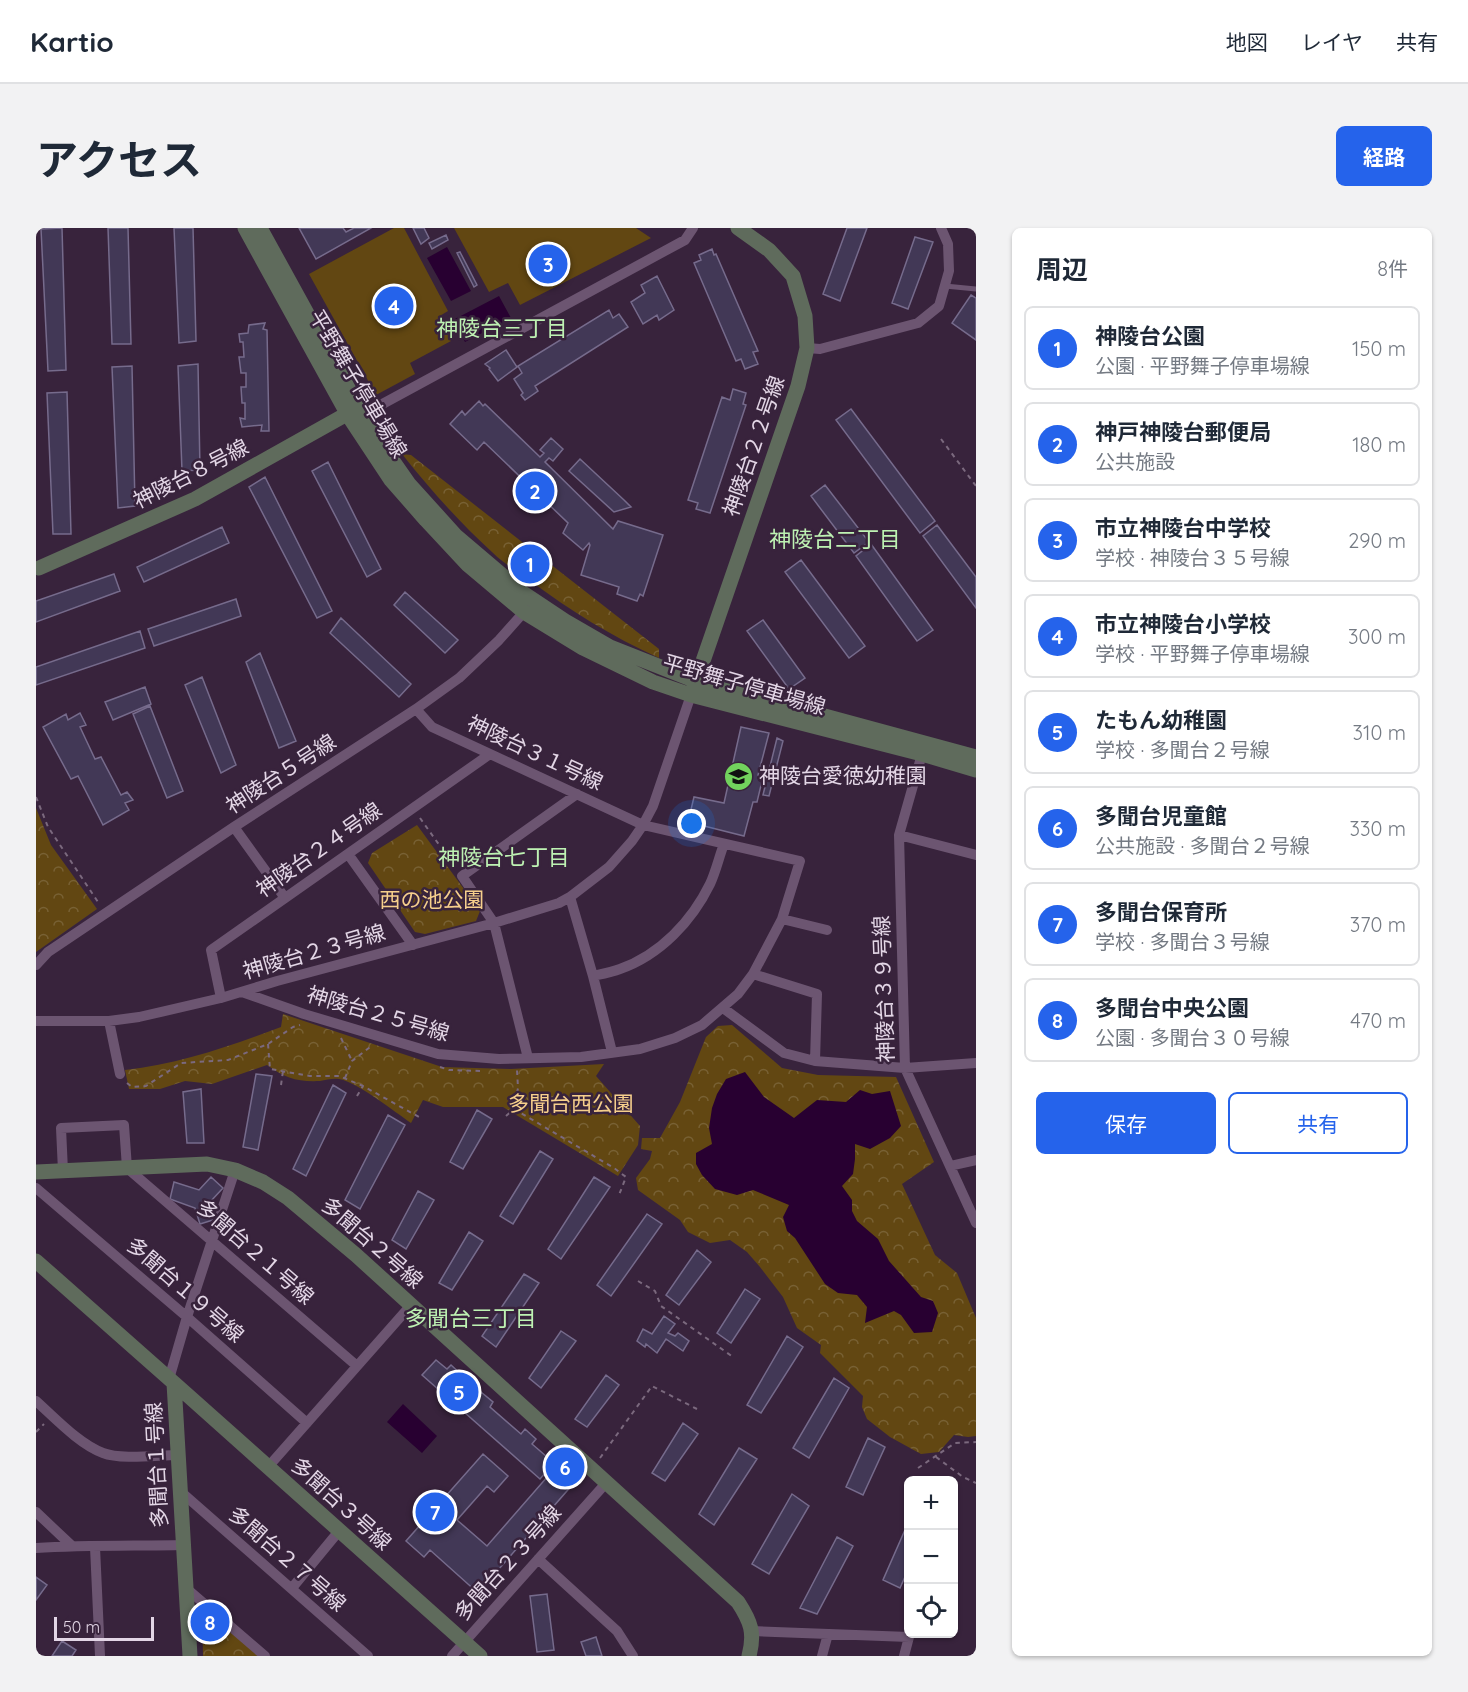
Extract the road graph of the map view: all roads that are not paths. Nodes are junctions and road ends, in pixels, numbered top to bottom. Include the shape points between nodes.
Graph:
1 (244, 228) edge
2 (260, 228) edge
3 (693, 228) edge
4 (738, 228) edge
5 (941, 228) edge
6 (945, 286) junction
7 (976, 289) edge
8 (807, 348) junction
9 (357, 412) junction
10 (37, 566) edge
11 (531, 598) junction
12 (524, 612) junction
13 (694, 688) junction
14 (416, 709) junction
15 (923, 748) junction
16 (490, 754) junction
17 (976, 757) edge
18 (976, 770) edge
19 (577, 794) junction
20 (643, 825) junction
21 (234, 827) junction
22 (899, 835) junction
23 (724, 844) junction
24 (348, 854) junction
25 (976, 855) edge
26 (800, 861) joint
27 (570, 897) junction
28 (285, 898) junction
29 (782, 918) junction
30 (494, 923) junction
31 (826, 930) dead end
32 (413, 945) junction
33 (36, 965) edge
34 (753, 974) junction
35 (593, 976) junction
36 (242, 992) junction
37 (221, 998) junction
38 (723, 1008) junction
39 (36, 1021) edge
40 (109, 1021) junction
41 (612, 1052) junction
42 (522, 1058) junction
43 (815, 1061) junction
44 (976, 1063) edge
45 (905, 1068) junction
46 (120, 1074) road end
47 (976, 1160) edge
48 (950, 1166) junction
49 (127, 1168) junction
50 (235, 1170) junction
51 (63, 1171) junction
52 (36, 1172) edge
53 (36, 1188) edge
54 (976, 1223) edge
55 (212, 1240) junction
56 (36, 1261) edge
57 (411, 1305) junction
58 (187, 1317) junction
59 (357, 1366) junction
60 (172, 1381) junction
61 (36, 1401) edge
62 (307, 1423) junction
63 (178, 1455) junction
64 (268, 1467) junction
65 (606, 1483) junction
66 (180, 1491) junction
67 (36, 1512) edge
68 (339, 1531) junction
69 (183, 1545) junction
70 (72, 1546) junction
71 (95, 1547) junction
72 (36, 1548) edge
73 (538, 1559) junction
74 (186, 1587) junction
75 (292, 1588) junction
76 (752, 1631) junction
77 (828, 1634) junction
78 (464, 1642) junction
79 (100, 1656) edge
80 (190, 1656) edge
81 (265, 1656) edge
82 (368, 1656) edge
83 (452, 1656) edge
84 (480, 1656) edge
85 (633, 1656) edge
86 (749, 1656) edge
87 (822, 1656) edge
88 (904, 1656) edge

1 - 9 street, 平野舞子停車場線
2 - 9 street, 平野舞子停車場線
3 - 9 street via 685,240
4 - 8 street, 神陵台２２号線 via 769,250 793,276 805,316
5 - 6 street via 948,244
6 - 7 lane
6 - 8 street via 939,306 918,323 820,349
8 - 13 street, 神陵台２２号線 via 798,386
9 - 10 street, 神陵台８号線 via 195,499
9 - 11 street, 平野舞子停車場線 via 408,484 451,532
9 - 12 street, 平野舞子停車場線 via 391,480 466,564
11 - 12 street, 神陵台５号線
11 - 13 street, 平野舞子停車場線 via 610,647
12 - 13 street, 平野舞子停車場線 via 653,682
12 - 14 street, 神陵台５号線 via 459,678
13 - 15 street, 平野舞子停車場線
13 - 20 street, 神陵台２３号線
14 - 16 street, 神陵台３１号線 via 432,727
14 - 21 street, 神陵台５号線
15 - 17 street, 平野舞子停車場線
15 - 18 street, 平野舞子停車場線
15 - 22 street, 神陵台３９号線
16 - 19 street, 神陵台３１号線
16 - 24 street, 神陵台２４号線
19 - 20 street, 神陵台３１号線
19 - 30 street via 462,876
20 - 23 street, 神陵台３１号線
20 - 27 street, 神陵台２３号線 via 609,867
21 - 28 street
21 - 33 street, 神陵台５号線 via 48,952
22 - 25 street
22 - 45 street, 神陵台３９号線
23 - 26 street, 神陵台３１号線
23 - 35 street via 710,883 692,916 668,941 641,960
24 - 28 street, 神陵台２４号線
24 - 32 street
26 - 29 street, 神陵台２５号線
27 - 30 street, 神陵台２３号線
27 - 35 street
28 - 37 street, 神陵台２４号線 via 211,950
29 - 31 street
29 - 34 street, 神陵台２５号線
30 - 32 street, 神陵台２３号線
30 - 42 street
32 - 36 street, 神陵台２３号線
34 - 38 street, 神陵台２５号線
34 - 43 street via 817,994
35 - 41 street
36 - 37 street, 神陵台２３号線
36 - 42 street, 神陵台２５号線 via 438,1054
37 - 40 street, 神陵台２３号線
38 - 41 street, 神陵台２５号線 via 702,1025 675,1038 640,1049
38 - 43 street via 784,1053
39 - 40 street, 神陵台２３号線
40 - 46 street
41 - 42 street, 神陵台２５号線
43 - 45 street
44 - 45 street
45 - 48 street, 神陵台３９号線
47 - 48 street
48 - 54 street, 神陵台３９号線
49 - 50 street, 多聞台２号線 via 207,1164
49 - 51 street, 多聞台２号線
49 - 51 street via 124,1125 61,1128
49 - 55 street, 多聞台２１号線
50 - 55 street
50 - 57 street, 多聞台２号線 via 288,1198
51 - 52 street, 多聞台２号線
53 - 58 street, 多聞台１９号線
55 - 58 street
55 - 59 street, 多聞台２１号線
56 - 60 street, 多聞台１号線
57 - 59 street
57 - 65 street, 多聞台２号線
58 - 60 street
58 - 62 street, 多聞台１９号線
59 - 62 street
60 - 63 street, 多聞台１号線
60 - 64 street, 多聞台３号線
61 - 63 street via 84,1443 104,1454
62 - 64 street
63 - 66 street, 多聞台１号線
64 - 68 street, 多聞台３号線
65 - 73 street, 多聞台２３号線
65 - 76 street, 多聞台２号線 via 738,1602
66 - 69 street, 多聞台１号線
66 - 75 street, 多聞台２７号線
67 - 70 street
68 - 75 street
68 - 78 street, 多聞台３号線
69 - 71 street
69 - 74 street, 多聞台１号線
70 - 71 street
70 - 72 street
71 - 79 street
73 - 78 street, 多聞台２３号線
73 - 85 street via 617,1631
74 - 80 street, 多聞台１号線
74 - 81 street
75 - 82 street, 多聞台２７号線
76 - 77 street
76 - 86 street
77 - 87 street
77 - 88 street via 909,1637
78 - 83 street, 多聞台２３号線
78 - 84 street, 多聞台３号線

